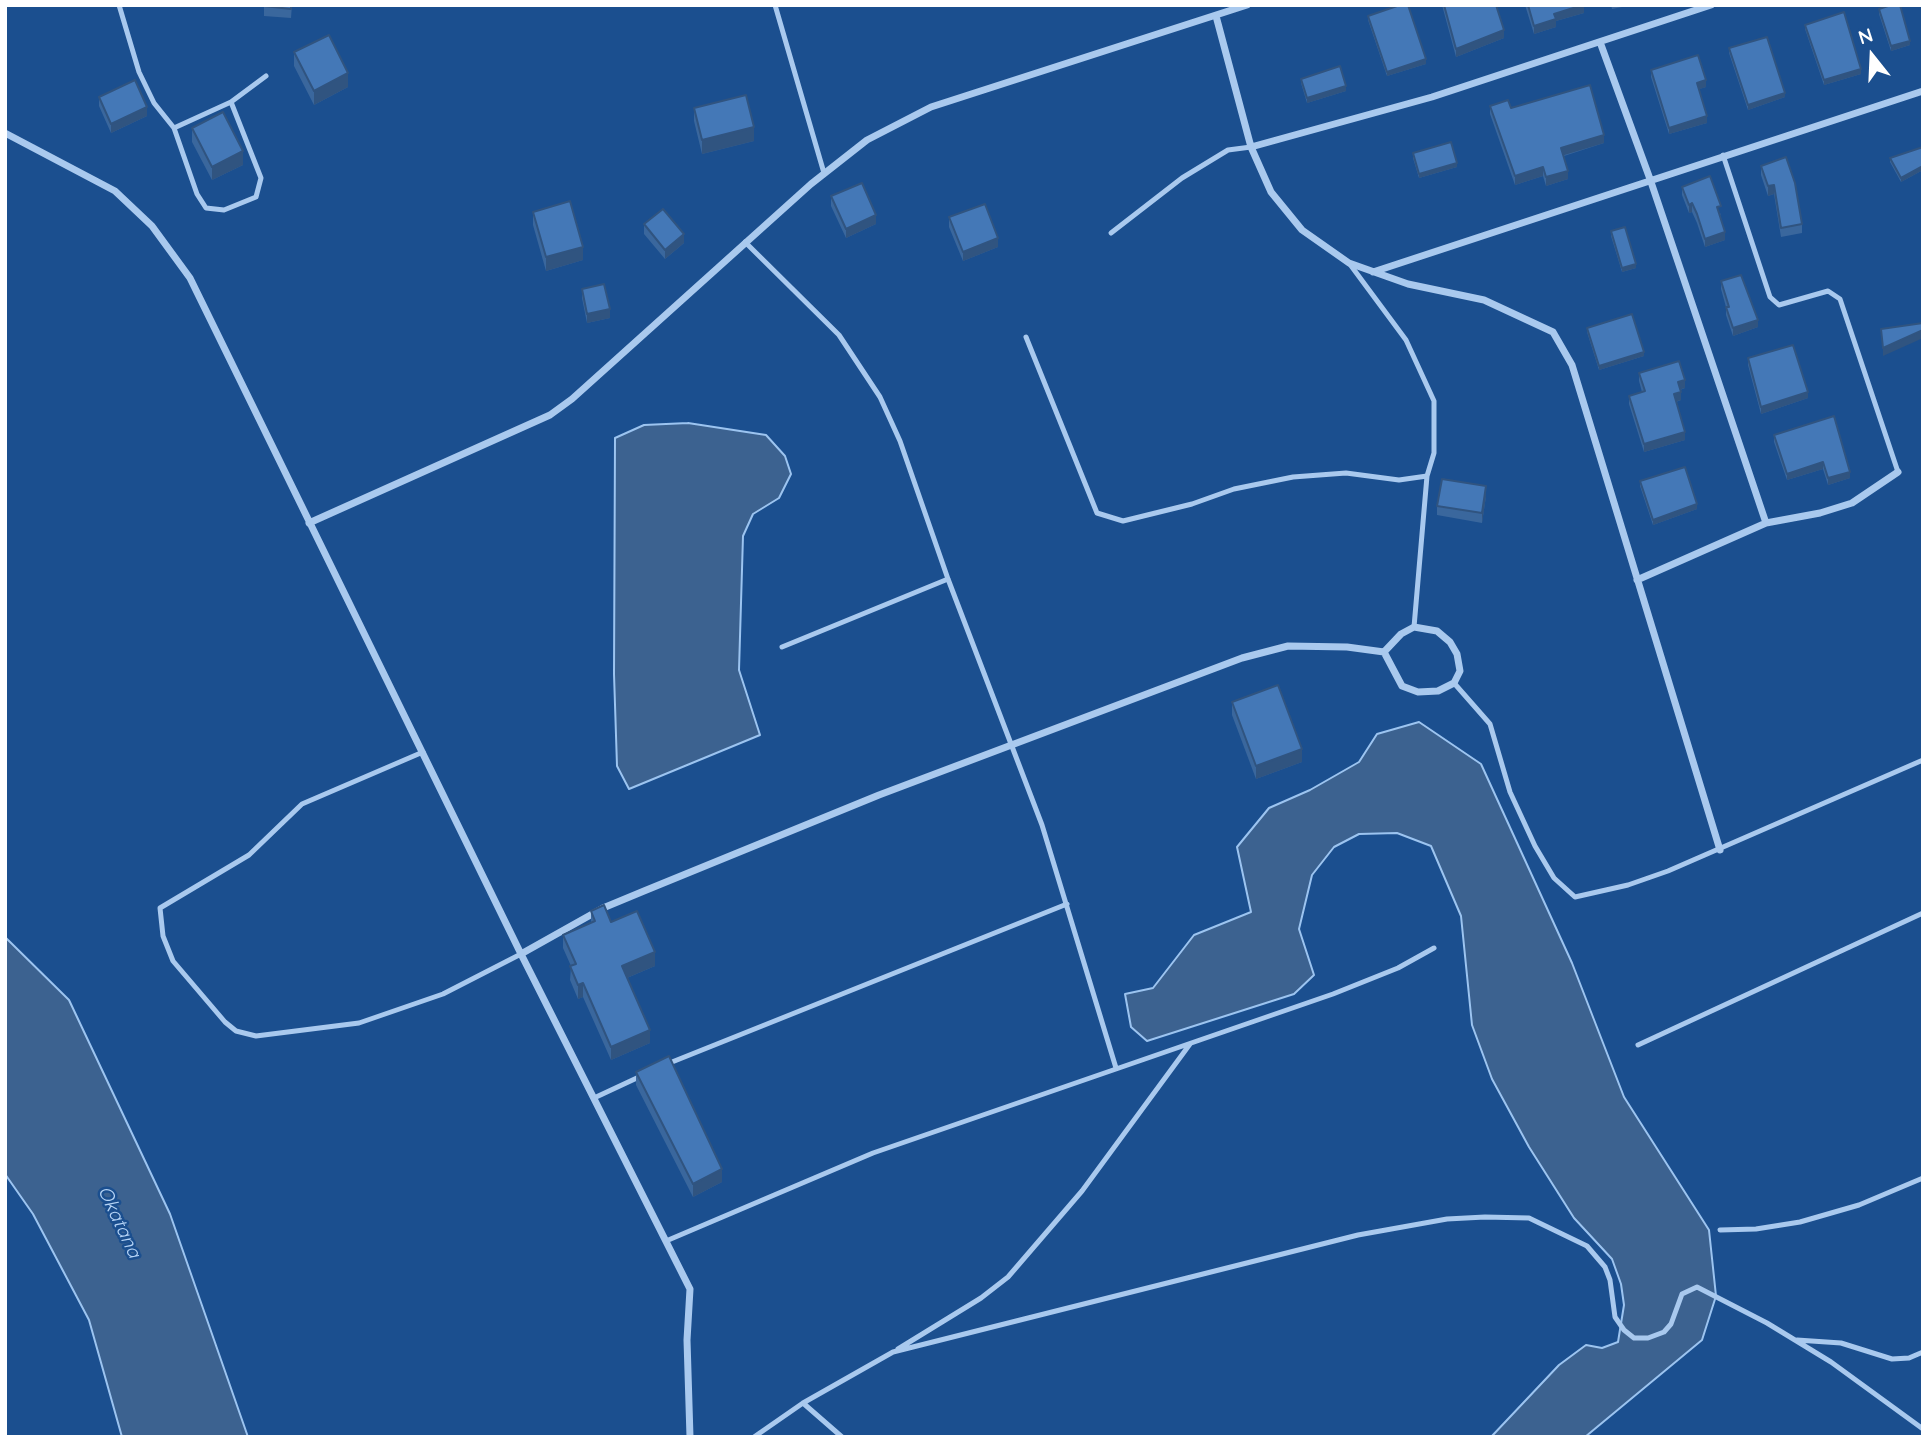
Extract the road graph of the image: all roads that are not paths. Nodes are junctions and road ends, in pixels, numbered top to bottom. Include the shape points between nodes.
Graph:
1 (119, 5) edge
2 (775, 5) edge
3 (1247, 5) edge
4 (1711, 5) edge
5 (1216, 16) junction
6 (1600, 42) junction
7 (266, 76) dead end
8 (1923, 91) edge
9 (231, 102) junction
10 (174, 128) junction
11 (5, 133) edge
12 (1251, 147) junction
13 (1723, 155) junction
14 (824, 173) junction
15 (1650, 179) junction
16 (1111, 233) dead end
17 (745, 242) junction
18 (1349, 263) junction
19 (1372, 272) junction
20 (1026, 337) dead end
21 (1898, 472) joint
22 (1427, 476) junction
23 (309, 523) junction
24 (1766, 523) junction
25 (948, 579) junction
26 (1637, 580) junction
27 (1414, 627) junction
28 (782, 647) dead end
29 (1384, 652) junction
30 (1454, 683) junction
31 (1011, 744) junction
32 (423, 752) junction
33 (1923, 760) edge
34 (1720, 849) junction
35 (1067, 904) junction
36 (1923, 913) edge
37 (1434, 948) dead end
38 (521, 954) junction
39 (1191, 1044) junction
40 (1638, 1045) dead end
41 (663, 1066) edge
42 (1116, 1068) junction
43 (652, 1071) edge
44 (594, 1098) junction
45 (1923, 1178) edge
46 (1720, 1230) dead end
47 (666, 1241) junction
48 (1794, 1339) junction
49 (893, 1352) junction
50 (1923, 1352) edge
51 (803, 1403) junction
52 (1923, 1429) edge
53 (690, 1437) edge
54 (754, 1437) edge
55 (842, 1437) edge

1 - 10 lane via 139,72 154,103
2 - 14 lane
3 - 5 street
4 - 6 street
5 - 12 street
5 - 14 street via 931,107 867,140
6 - 12 street via 1432,97
6 - 15 street
7 - 9 lane
8 - 13 street
9 - 10 lane
9 - 10 lane via 261,178 256,197 224,210 206,208
11 - 23 street via 115,191 152,226 190,278
12 - 16 lane via 1228,150 1182,178
12 - 18 street via 1271,192 1302,230
13 - 15 street
13 - 21 lane via 1770,297 1779,305 1828,291 1840,299
14 - 17 street
15 - 19 street
15 - 24 street
17 - 23 street via 606,370 550,415
17 - 25 lane via 839,335 880,397
18 - 19 street
18 - 22 lane via 1406,340 1434,401 1434,453
19 - 26 street via 1484,300 1553,332 1572,365
20 - 22 lane via 1097,513 1123,521 1293,477 1346,473 1399,480
21 - 24 street via 1852,503
22 - 27 lane
23 - 32 street
24 - 26 street
25 - 28 lane
25 - 31 lane
26 - 34 street
27 - 29 street
27 - 30 street via 1437,631 1450,642 1460,671
29 - 30 street via 1402,685 1418,692
29 - 31 street via 1288,646 1242,658
30 - 34 lane via 1490,724 1510,792 1535,846 1554,878 1575,897 1628,885
31 - 35 lane
31 - 38 street via 603,908
32 - 38 street
32 - 38 lane via 302,804 243,859 160,908 163,936 173,961 225,1022 236,1031 257,1036 359,1023 443,994
33 - 34 lane
35 - 41 lane
35 - 42 lane
36 - 40 lane
37 - 39 lane via 1385,973
38 - 44 street
39 - 42 lane
39 - 49 lane via 1082,1191 1008,1277
42 - 47 lane via 873,1153
43 - 44 lane
44 - 47 street
45 - 46 lane via 1859,1205 1800,1222
47 - 53 street via 690,1289
48 - 49 lane via 1697,1287 1682,1294 1664,1332 1634,1338 1615,1317 1605,1267 1587,1247 1529,1218 1485,1217 1358,1235
48 - 50 lane via 1841,1343 1892,1359
48 - 52 lane
49 - 51 lane
51 - 54 lane
51 - 55 lane

